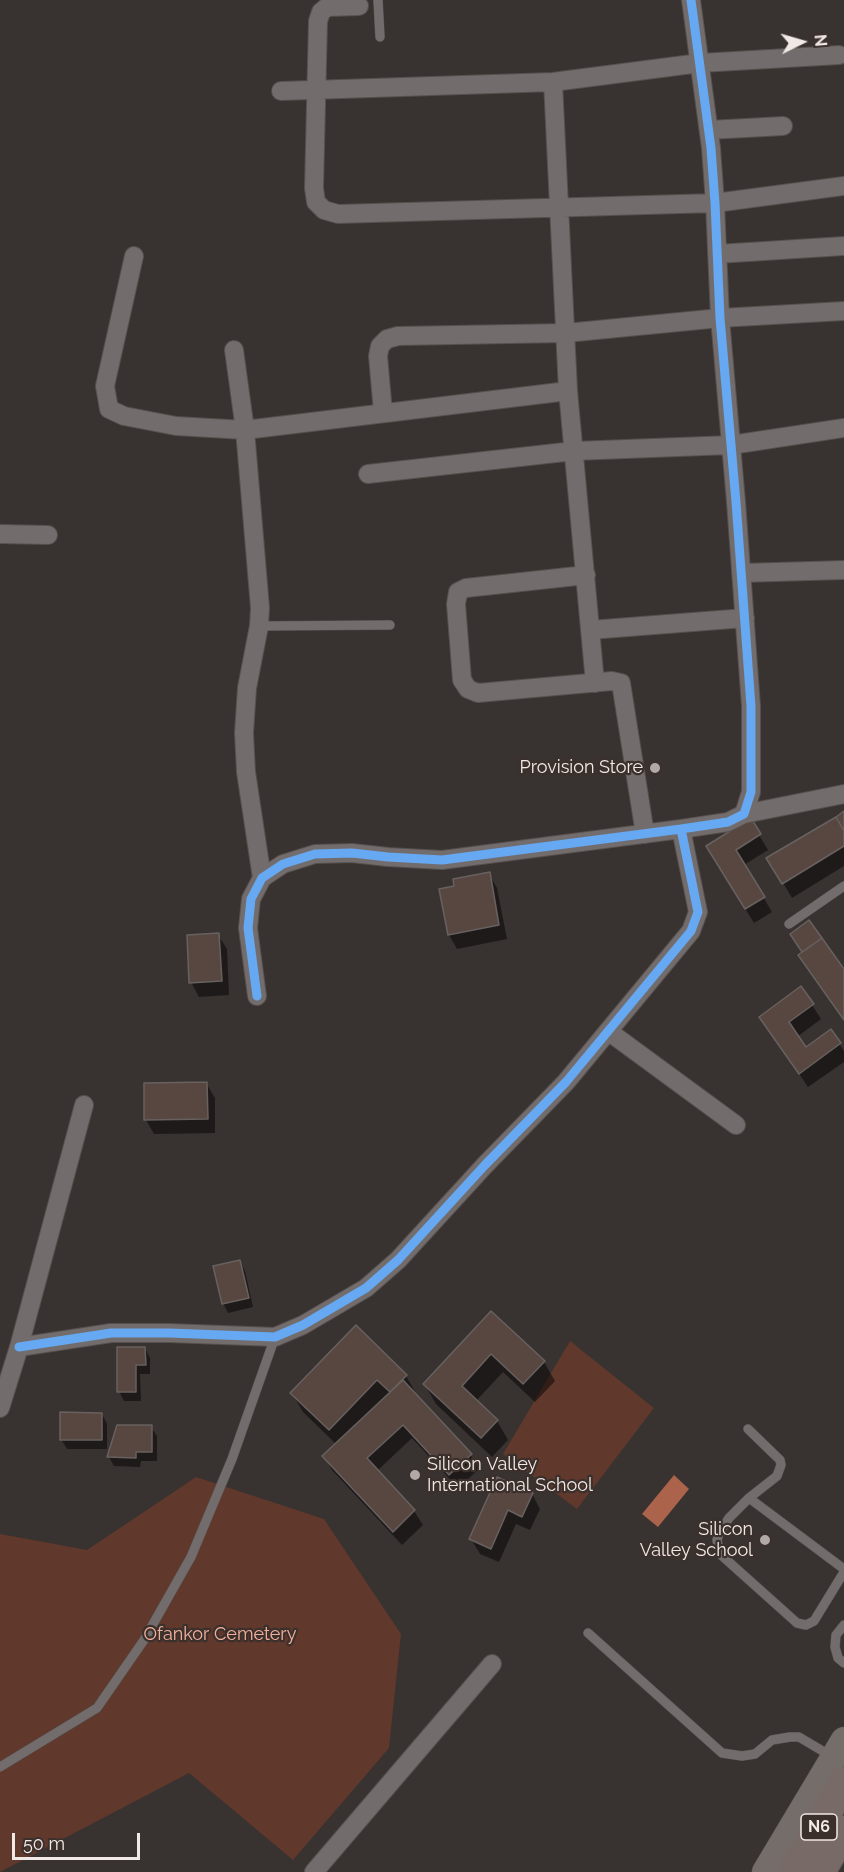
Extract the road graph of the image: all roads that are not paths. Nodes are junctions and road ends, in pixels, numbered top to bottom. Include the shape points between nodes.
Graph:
1 (378, 0) edge
2 (691, 0) edge
3 (359, 6) dead end
4 (380, 37) dead end
5 (839, 55) dead end
6 (700, 63) junction
7 (553, 82) junction
8 (316, 90) junction
9 (281, 92) dead end
10 (783, 126) dead end
11 (709, 130) junction
12 (844, 186) edge
13 (715, 203) junction
14 (560, 209) junction
15 (844, 246) edge
16 (717, 254) junction
17 (134, 255) dead end
18 (844, 310) edge
19 (720, 318) junction
20 (566, 333) junction
21 (234, 350) dead end
22 (568, 391) junction
23 (382, 412) junction
24 (844, 428) edge
25 (245, 430) junction
26 (732, 445) junction
27 (574, 451) junction
28 (368, 474) dead end
29 (0, 534) edge
30 (48, 535) dead end
31 (844, 570) edge
32 (741, 573) junction
33 (586, 575) junction
34 (745, 618) junction
35 (390, 625) dead end
36 (260, 626) junction
37 (591, 630) junction
38 (595, 683) junction
39 (844, 794) edge
40 (744, 814) junction
41 (681, 830) junction
42 (645, 834) junction
43 (262, 878) junction
44 (844, 886) edge
45 (789, 924) dead end
46 (256, 996) dead end
47 (608, 1031) junction
48 (84, 1105) dead end
49 (736, 1125) dead end
50 (275, 1337) junction
51 (19, 1347) junction
52 (0, 1408) edge
53 (748, 1429) dead end
54 (749, 1498) junction
55 (844, 1571) edge
56 (844, 1625) edge
57 (588, 1633) dead end
58 (844, 1663) edge
59 (492, 1664) dead end
60 (840, 1760) edge
61 (0, 1767) edge
62 (844, 1831) edge
63 (314, 1872) edge
64 (765, 1872) edge
65 (793, 1872) edge
66 (820, 1872) edge

1 - 4 lane
2 - 6 street
3 - 8 street via 327,8 321,12
5 - 6 street
6 - 7 street
6 - 11 street
7 - 8 street
7 - 14 street
8 - 9 street
8 - 14 street via 314,188 316,202 324,210 339,214
10 - 11 street
11 - 13 street
12 - 13 street
13 - 14 street
13 - 16 street
14 - 20 street
15 - 16 street
16 - 19 street
17 - 25 street via 105,386 109,409 124,416 176,426
18 - 19 street
19 - 20 street
19 - 26 street
20 - 22 street
20 - 23 street via 387,339 378,356
21 - 25 street
22 - 23 street
22 - 27 street
23 - 25 street
24 - 26 street
25 - 36 street
26 - 27 street
26 - 32 street
27 - 28 street
27 - 33 street
29 - 30 street
31 - 32 street
32 - 34 street
33 - 37 street
33 - 38 street via 458,592 462,680 468,689 478,693
34 - 37 street
34 - 40 street via 751,792
35 - 36 lane
36 - 43 street via 247,688 244,733
37 - 38 street
38 - 42 street via 621,683 624,690
39 - 40 street
40 - 41 street via 728,822
41 - 42 street
41 - 47 street via 698,912 691,931
42 - 43 street via 442,860 315,854 283,864
43 - 46 street via 252,899 248,928
44 - 45 lane
47 - 49 street
47 - 50 street via 566,1082 398,1260 366,1288
48 - 51 street
50 - 51 street via 111,1333
50 - 61 lane via 232,1459 191,1557 144,1640 97,1708
51 - 52 street
53 - 54 lane via 780,1460 781,1466 777,1476
54 - 55 lane
54 - 55 lane via 719,1533 720,1554 797,1623 806,1625 814,1621
56 - 58 lane via 836,1635 835,1647
57 - 60 lane via 722,1753 755,1754 772,1740 799,1737
59 - 63 street
60 - 64 main road
60 - 65 highway, N6
62 - 66 highway, N6

